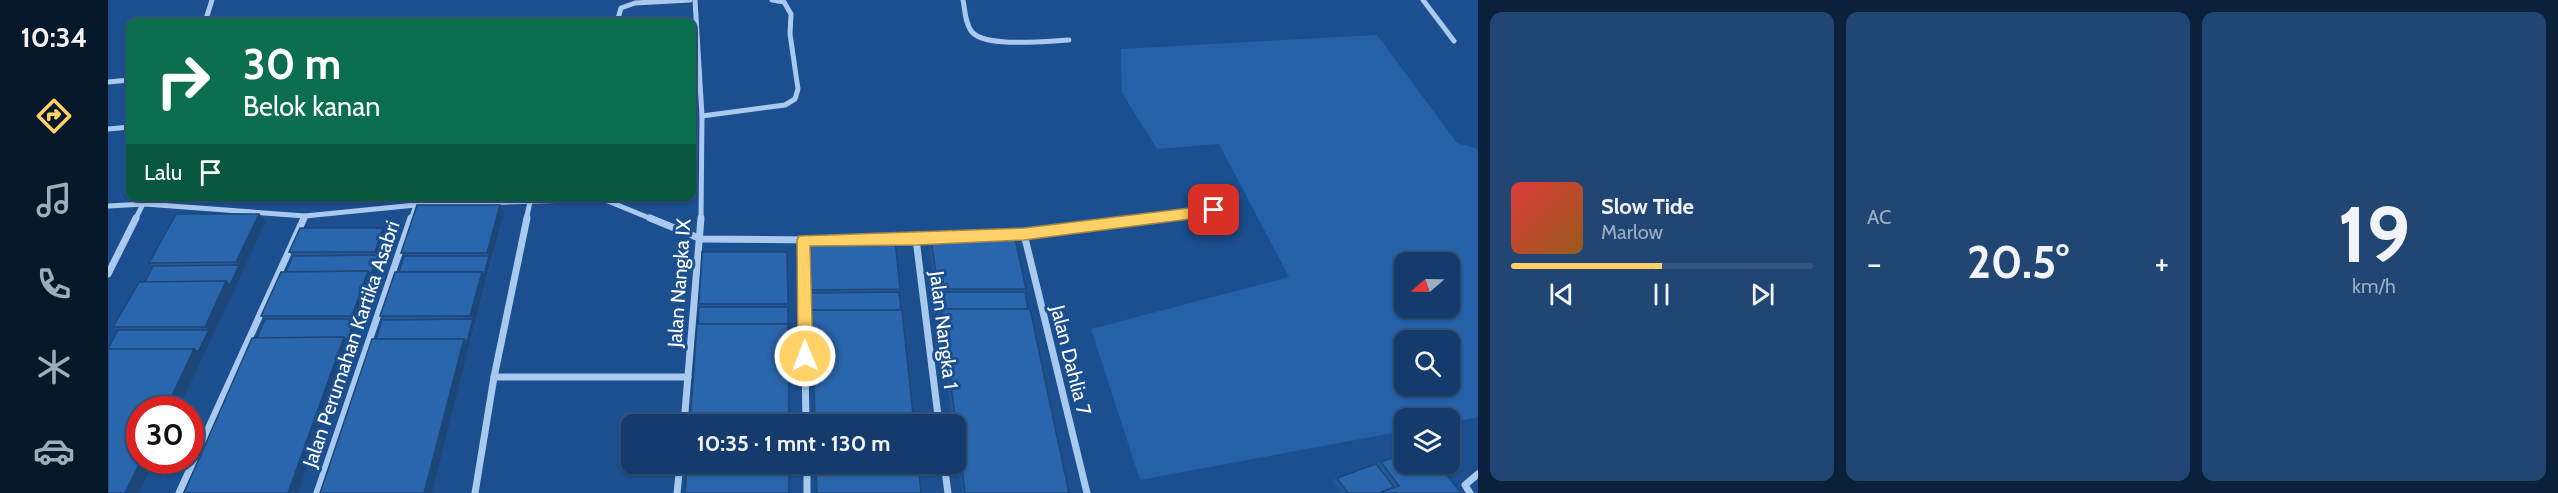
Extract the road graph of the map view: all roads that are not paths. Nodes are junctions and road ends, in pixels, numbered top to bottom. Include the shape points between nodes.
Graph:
1 (212, 0) edge
2 (690, 0) edge
3 (694, 0) edge
4 (772, 0) edge
5 (963, 0) edge
6 (1423, 0) edge
7 (206, 18) edge
8 (618, 18) edge
9 (695, 18) edge
10 (696, 29) edge
11 (1070, 40) dead end
12 (1454, 41) dead end
13 (126, 80) edge
14 (108, 82) edge
15 (702, 116) junction
16 (126, 127) edge
17 (108, 129) edge
18 (146, 201) edge
19 (418, 201) edge
20 (548, 201) edge
21 (610, 201) edge
22 (530, 202) junction
23 (145, 204) junction
24 (108, 206) edge
25 (416, 206) junction
26 (1214, 210) dead end
27 (305, 216) junction
28 (1024, 234) junction
29 (701, 239) junction
30 (916, 239) junction
31 (803, 240) junction
32 (826, 240) edge
33 (882, 240) edge
34 (108, 274) edge
35 (494, 377) junction
36 (688, 377) junction
37 (685, 414) edge
38 (806, 414) edge
39 (938, 414) edge
40 (679, 474) edge
41 (807, 474) edge
42 (945, 474) edge
43 (1478, 474) edge
44 (179, 493) edge
45 (317, 493) edge
46 (475, 493) edge
47 (677, 493) edge
48 (807, 493) edge
49 (948, 493) edge
50 (1087, 493) edge
51 (1470, 493) edge

1 - 7 street
2 - 8 street via 628,5 621,8
3 - 9 street, Jalan Nangka IX
4 - 15 street via 784,2 791,14 798,89 795,99 784,105
5 - 11 street via 970,29 980,38
6 - 12 street
10 - 15 street, Jalan Nangka IX
13 - 14 street
15 - 29 street, Jalan Nangka IX
16 - 17 street
18 - 23 street
19 - 25 street, Jalan Perumahan Kartika Asabri
20 - 22 street
21 - 29 street
22 - 25 street
22 - 35 street
23 - 24 street
23 - 27 street
23 - 34 street
25 - 27 street
25 - 45 street, Jalan Perumahan Kartika Asabri
26 - 28 street
27 - 44 street
28 - 30 street
28 - 50 street, Jalan Dahlia 7
29 - 31 street
29 - 36 street, Jalan Nangka IX
30 - 33 street
30 - 39 street, Jalan Nangka 1
31 - 32 street
31 - 38 street
35 - 36 street
35 - 46 street
36 - 37 street, Jalan Nangka IX
40 - 47 street
41 - 48 street
42 - 49 street
43 - 51 street via 1465,484

